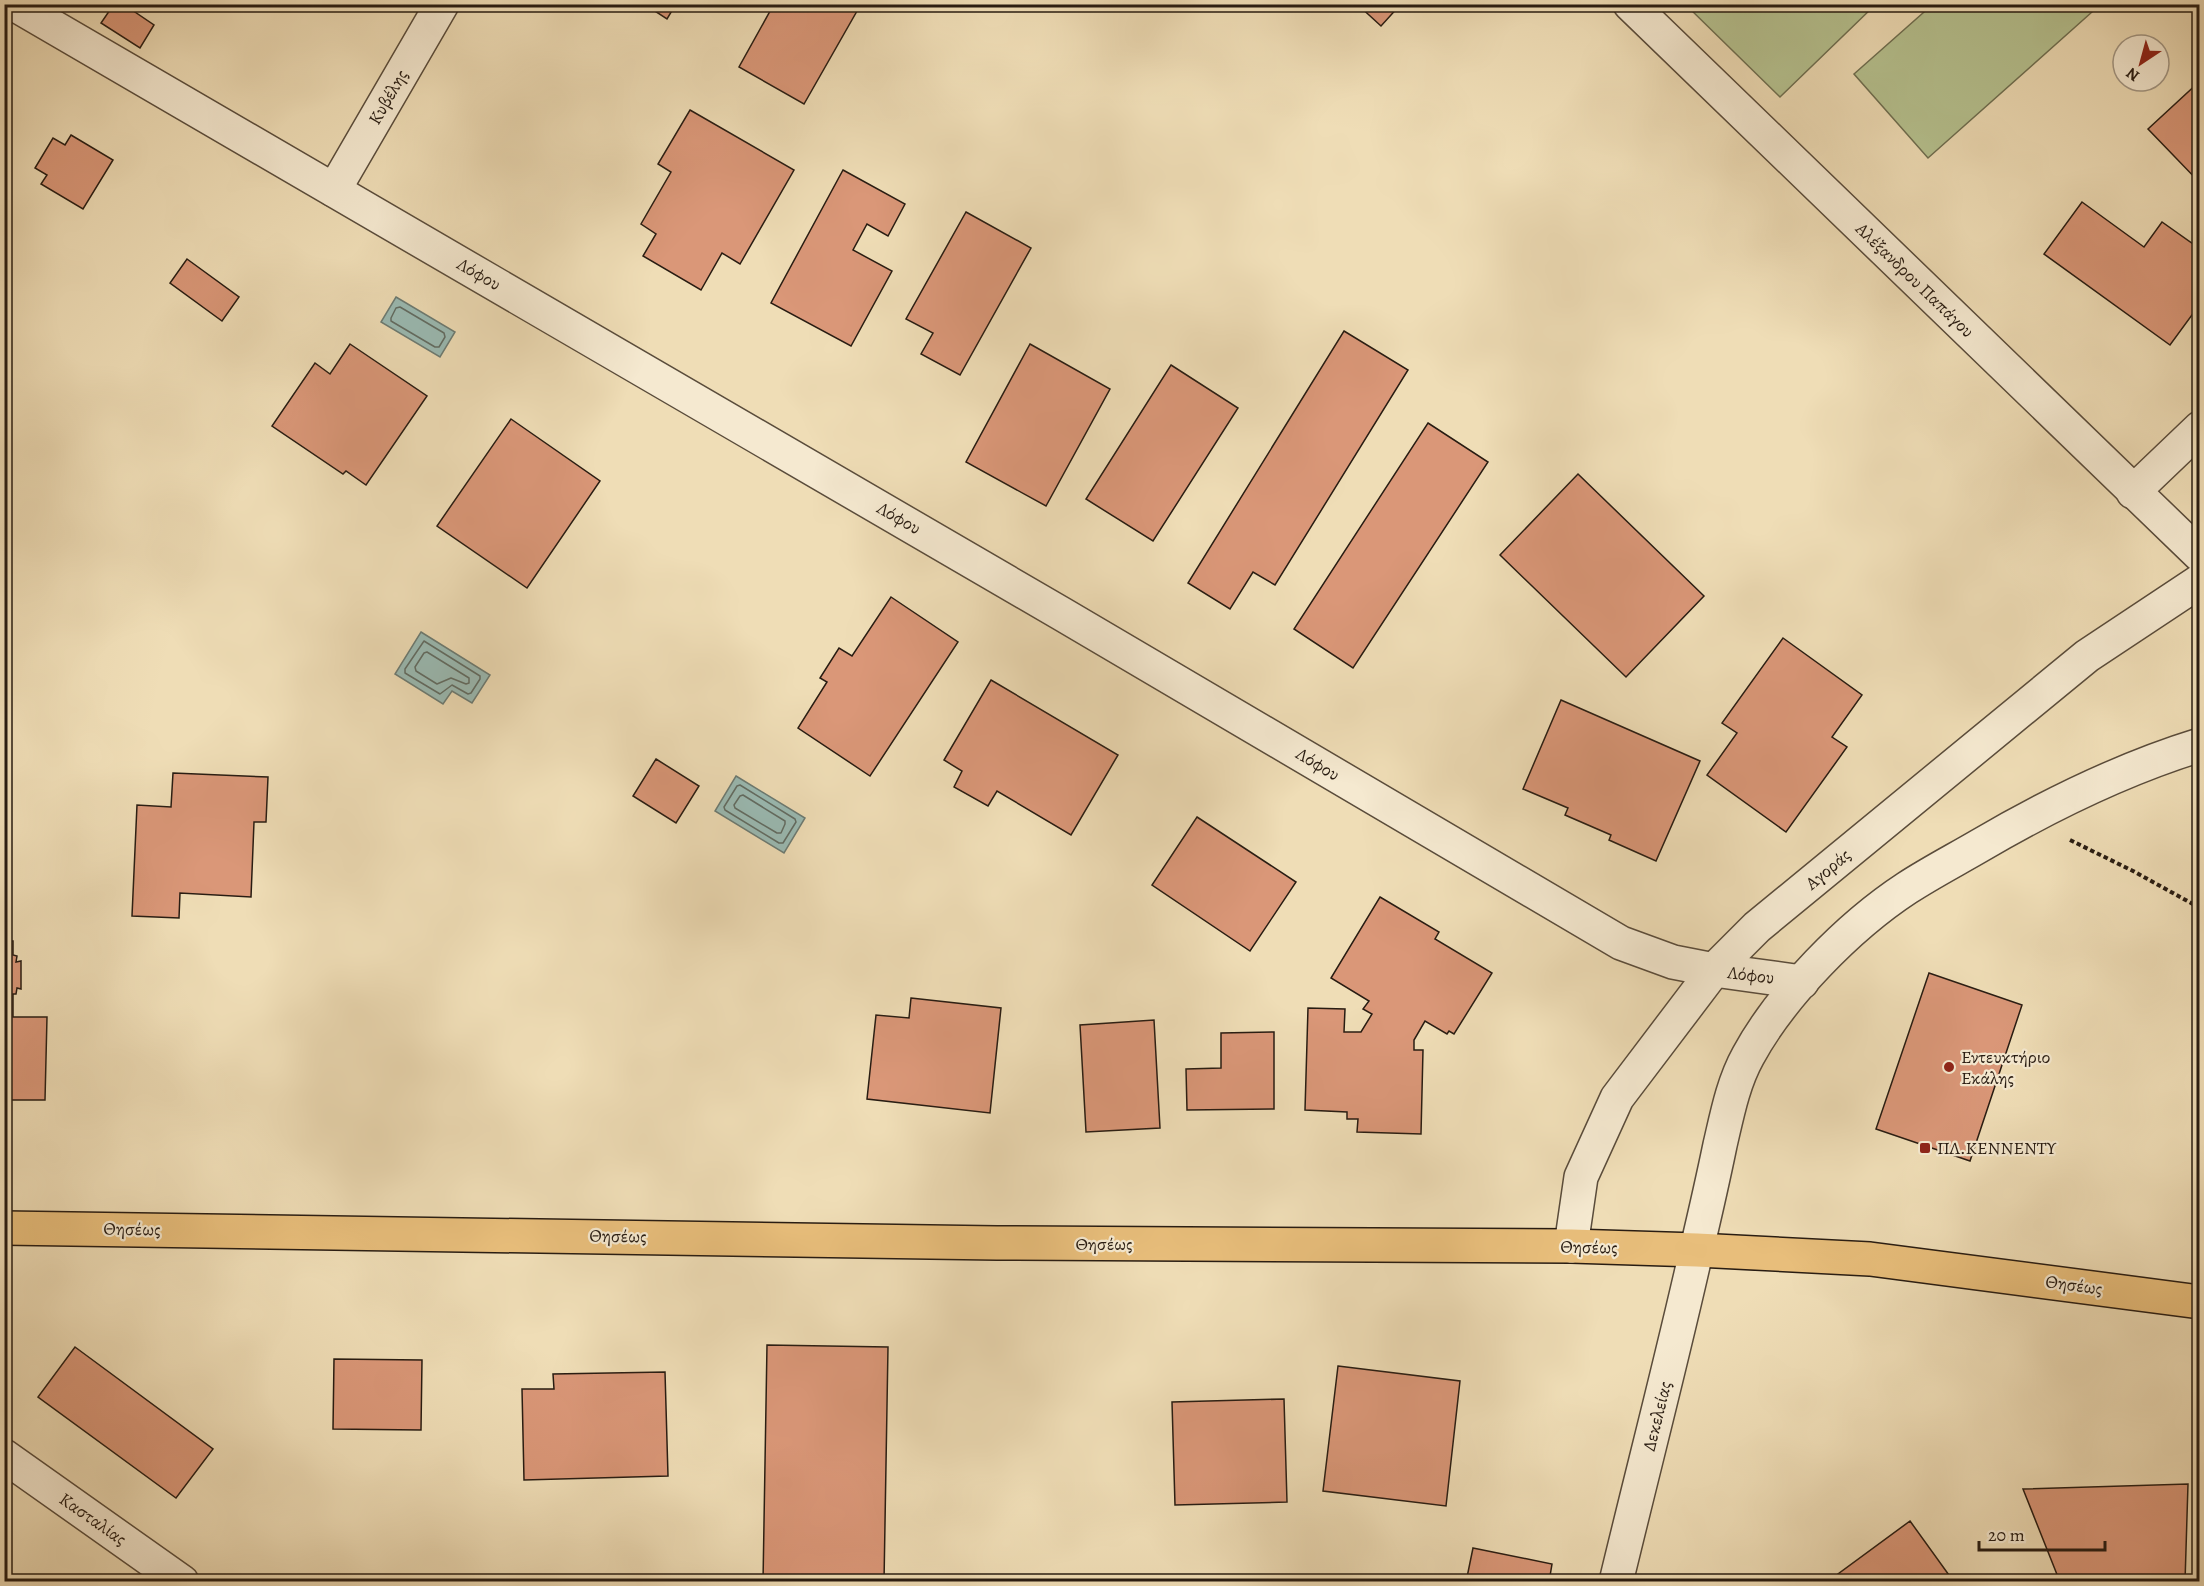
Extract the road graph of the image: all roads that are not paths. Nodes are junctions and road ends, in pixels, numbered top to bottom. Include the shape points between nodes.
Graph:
1 (14, 4) edge
2 (442, 4) edge
3 (1630, 4) edge
4 (334, 190) junction
5 (2199, 428) edge
6 (2133, 492) junction
7 (2199, 555) edge
8 (2199, 581) edge
9 (2199, 745) edge
10 (1713, 970) junction
11 (1802, 982) junction
12 (4, 1228) edge
13 (1571, 1246) junction
14 (1697, 1250) junction
15 (2199, 1302) edge
16 (4, 1456) edge
17 (182, 1581) edge
18 (1616, 1581) edge

1 - 4 street, Λόφου
2 - 4 street, Κυβέλης
3 - 6 street, Αλέξανδρου Παπάγου
4 - 10 street, Λόφου via 1621,943 1673,962
5 - 6 street
6 - 7 street, Αλέξανδρου Παπάγου
8 - 10 street, Αγοράς via 2087,656 1757,927
9 - 11 street via 2140,766 2026,819 1906,889 1842,941
10 - 11 street, Λόφου
10 - 13 street, Αγοράς via 1617,1098 1581,1177
11 - 14 street via 1762,1032 1737,1082
12 - 13 main road, Θησέως via 1009,1243
13 - 14 main road, Θησέως
14 - 15 main road, Θησέως via 1870,1259
14 - 18 street, Δεκελείας
16 - 17 street, Κασταλίας

